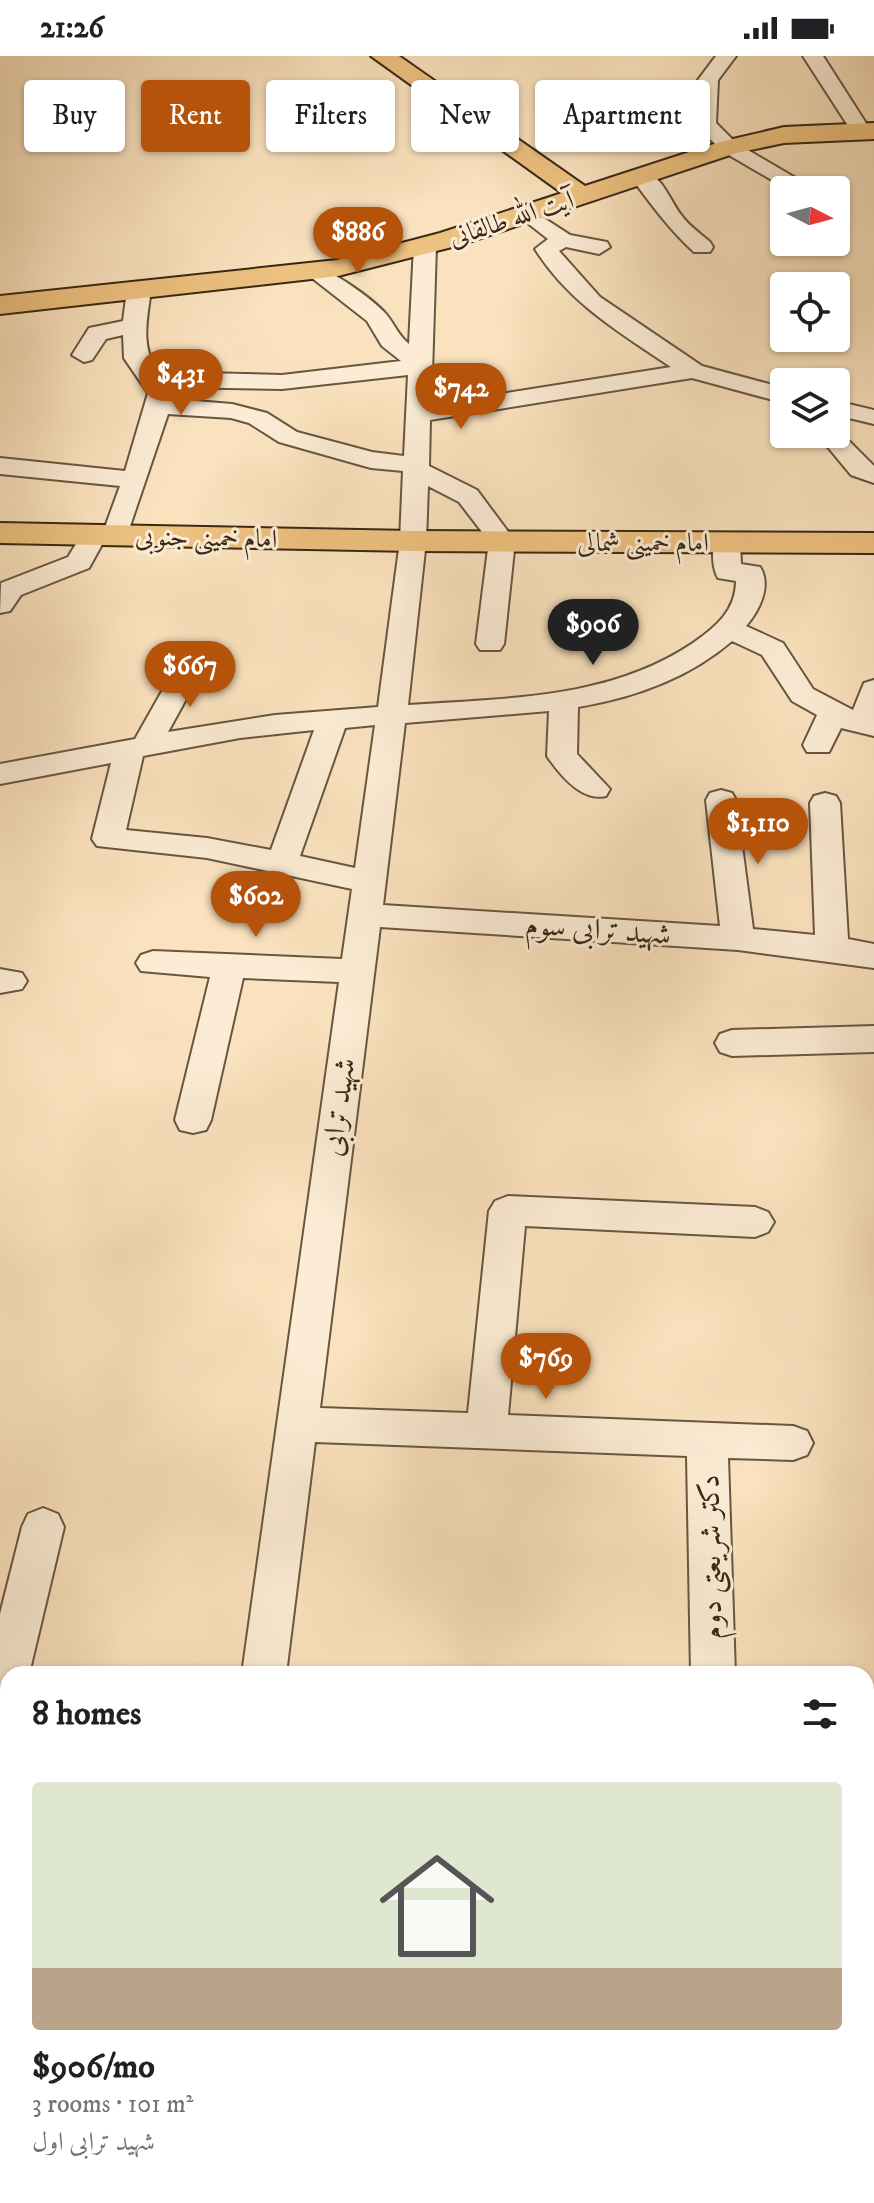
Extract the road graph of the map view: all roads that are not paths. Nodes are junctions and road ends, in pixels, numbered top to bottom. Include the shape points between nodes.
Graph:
1 (383, 56) edge
2 (726, 56) edge
3 (813, 56) edge
4 (868, 131) edge
5 (729, 147) junction
6 (593, 166) dead end
7 (780, 176) edge
8 (630, 179) junction
9 (581, 195) junction
10 (527, 214) junction
11 (563, 240) junction
12 (425, 246) junction
13 (599, 247) dead end
14 (702, 247) dead end
15 (314, 271) junction
16 (139, 290) junction
17 (0, 305) edge
18 (135, 326) junction
19 (84, 355) dead end
20 (420, 370) junction
21 (693, 371) junction
22 (153, 379) junction
23 (770, 392) edge
24 (874, 398) edge
25 (496, 400) junction
26 (850, 402) edge
27 (159, 406) junction
28 (850, 409) edge
29 (418, 414) junction
30 (874, 417) edge
31 (850, 421) edge
32 (842, 448) edge
33 (0, 466) edge
34 (416, 468) junction
35 (874, 475) edge
36 (132, 480) junction
37 (0, 533) edge
38 (105, 535) junction
39 (413, 541) junction
40 (502, 541) junction
41 (727, 542) junction
42 (874, 543) edge
43 (4, 594) edge
44 (729, 629) junction
45 (490, 644) dead end
46 (193, 661) dead end
47 (874, 689) edge
48 (564, 700) junction
49 (833, 711) junction
50 (388, 718) junction
51 (332, 721) junction
52 (869, 726) edge
53 (818, 745) dead end
54 (137, 748) junction
55 (0, 774) edge
56 (595, 789) dead end
57 (721, 800) dead end
58 (825, 803) dead end
59 (282, 863) junction
60 (366, 898) junction
61 (738, 939) junction
62 (832, 948) junction
63 (874, 956) edge
64 (153, 963) dead end
65 (229, 966) junction
66 (356, 971) junction
67 (874, 1039) edge
68 (732, 1043) dead end
69 (193, 1120) dead end
70 (755, 1222) dead end
71 (296, 1424) junction
72 (486, 1431) junction
73 (707, 1439) junction
74 (793, 1443) dead end
75 (43, 1527) dead end
76 (9, 1666) edge
77 (265, 1666) edge
78 (713, 1666) edge

1 - 9 main road
2 - 5 street via 708,80 706,124
3 - 4 street
4 - 5 main road, آیت الله طالقانی via 784,135
5 - 7 street
5 - 8 main road, آیت الله طالقانی
6 - 8 main road
8 - 9 main road, آیت الله طالقانی
8 - 14 street via 658,193 673,220
9 - 10 main road, آیت الله طالقانی
10 - 11 street
10 - 12 main road, آیت الله طالقانی
11 - 13 street
11 - 21 street via 546,249 557,269 604,310
12 - 15 main road, آیت الله طالقانی
12 - 20 street, شهید ترابی
15 - 16 main road, آیت الله طالقانی
15 - 20 street via 376,317 390,341
16 - 17 main road, آیت الله طالقانی
16 - 18 street
18 - 19 street via 97,333
18 - 22 street via 136,358
20 - 22 street via 282,382
20 - 25 street
20 - 29 street, شهید ترابی
21 - 23 street
21 - 25 street
22 - 27 street
24 - 26 street
25 - 29 street
27 - 34 street via 232,411 258,418 288,437
27 - 36 street
28 - 30 street
29 - 34 street, شهید ترابی
30 - 31 street
32 - 35 street via 860,470
33 - 36 street
34 - 39 street, شهید ترابی
34 - 40 street via 468,496
36 - 38 street
37 - 38 main road, امام خمینی جنوبی
38 - 39 main road, امام خمینی جنوبی
38 - 43 street via 79,562
39 - 40 main road, امام خمینی شمالی
39 - 50 street, شهید ترابی
40 - 41 main road, امام خمینی شمالی
40 - 45 street
41 - 42 main road, امام خمینی شمالی
41 - 44 street via 728,572 750,573 749,600
44 - 48 street via 702,651 621,689
44 - 49 street via 773,649 802,695
46 - 54 street
47 - 52 street
48 - 50 street
48 - 56 street via 562,756
49 - 52 street
49 - 53 street
50 - 51 street
50 - 60 street, شهید ترابی
51 - 54 street via 274,724
51 - 59 street
54 - 55 street
54 - 59 street, شهید ترابی سوم via 108,839 207,848
57 - 61 street
58 - 62 street
59 - 60 street, شهید ترابی سوم
60 - 61 street, شهید ترابی سوم
60 - 66 street, شهید ترابی
61 - 62 street, شهید ترابی سوم
62 - 63 street, شهید ترابی سوم
64 - 65 street
65 - 66 street
65 - 69 street
66 - 71 street, شهید ترابی
67 - 68 street
70 - 72 street via 508,1211
71 - 72 street
71 - 77 street, شهید ترابی
72 - 73 street
73 - 74 street
73 - 78 street, دکتر شریعتی دوم
75 - 76 street

